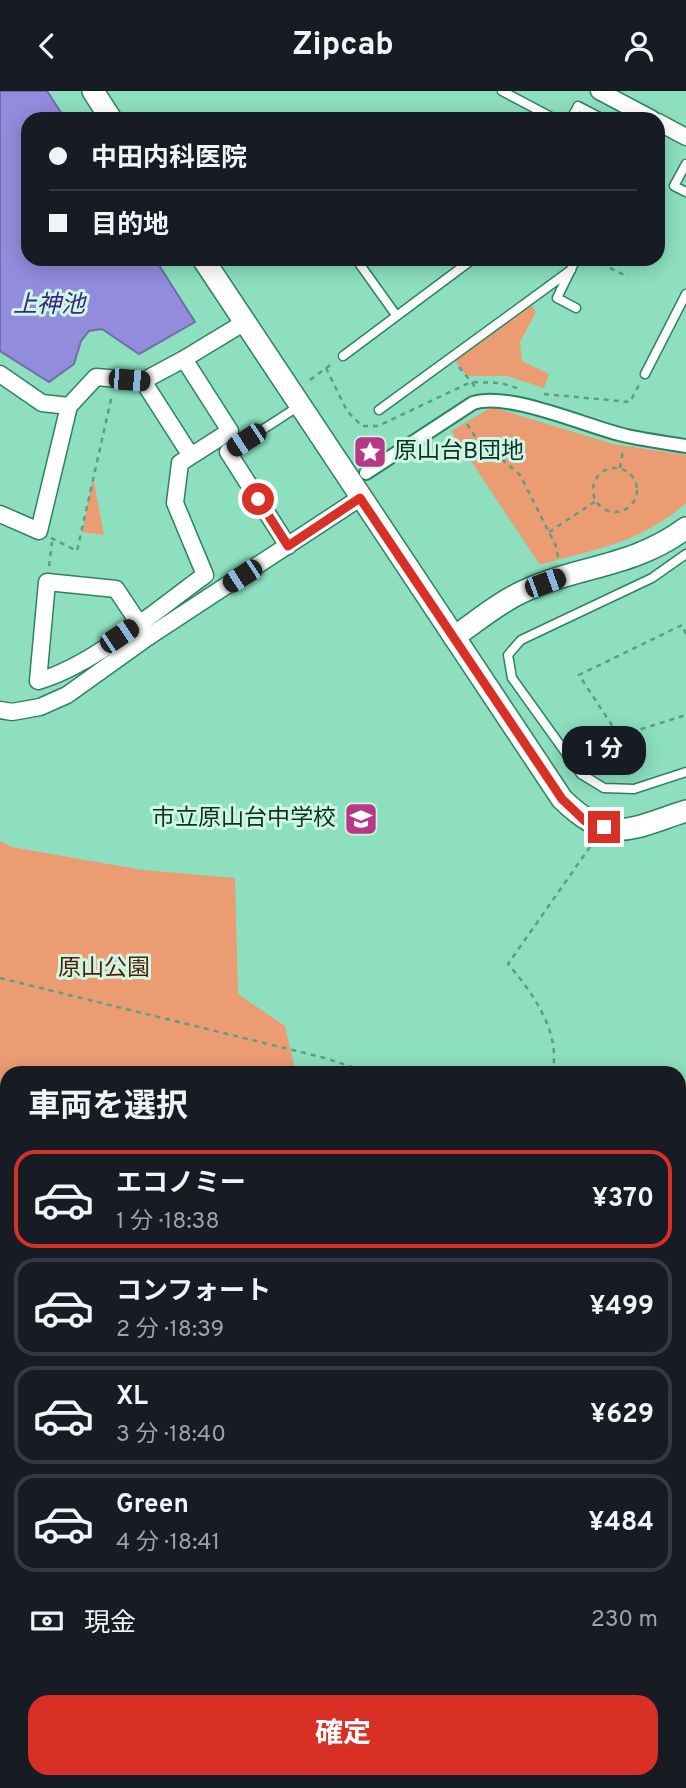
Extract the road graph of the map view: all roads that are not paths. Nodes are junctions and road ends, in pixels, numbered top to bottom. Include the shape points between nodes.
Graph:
1 (93, 91) edge
2 (502, 91) edge
3 (603, 92) edge
4 (106, 112) edge
5 (542, 112) edge
6 (574, 112) edge
7 (590, 112) edge
8 (639, 112) edge
9 (665, 126) edge
10 (686, 137) edge
11 (686, 164) edge
12 (686, 192) edge
13 (208, 266) edge
14 (361, 266) edge
15 (463, 266) edge
16 (573, 266) edge
17 (571, 270) junction
18 (686, 294) edge
19 (576, 308) dead end
20 (396, 315) junction
21 (245, 322) junction
22 (343, 356) road end
23 (184, 359) junction
24 (0, 374) edge
25 (645, 374) road end
26 (144, 381) junction
27 (69, 406) junction
28 (299, 406) junction
29 (379, 410) dead end
30 (686, 446) edge
31 (228, 452) joint
32 (191, 456) junction
33 (366, 473) dead end
34 (360, 498) junction
35 (0, 514) edge
36 (686, 528) edge
37 (288, 546) junction
38 (686, 554) edge
39 (138, 623) junction
40 (454, 637) junction
41 (148, 638) junction
42 (0, 710) edge
43 (686, 772) edge
44 (686, 811) edge

1 - 4 street
2 - 5 lane
3 - 8 street
6 - 7 lane via 578,106
9 - 10 street
11 - 12 lane via 674,186
13 - 21 street
14 - 20 lane
15 - 20 lane
16 - 17 lane
17 - 19 lane via 557,298
17 - 29 lane
18 - 25 lane
20 - 22 lane
21 - 23 street
21 - 28 street
23 - 26 street
23 - 32 street via 230,431
24 - 27 street via 42,403
26 - 27 street via 96,377
26 - 32 street
27 - 35 street via 46,535
28 - 31 lane
28 - 34 street
30 - 33 street via 626,436 487,399
31 - 37 street
32 - 39 street via 180,463 175,503 205,575
34 - 37 street
34 - 40 street
36 - 40 street via 621,563 571,573 520,592
37 - 41 street
38 - 43 lane via 652,578 521,640 508,655 512,678 581,774 604,788 635,789
39 - 39 street via 116,589 47,582 38,681 61,675
39 - 41 street
40 - 44 street via 562,799 585,821 621,831
41 - 42 street via 67,695 40,707

